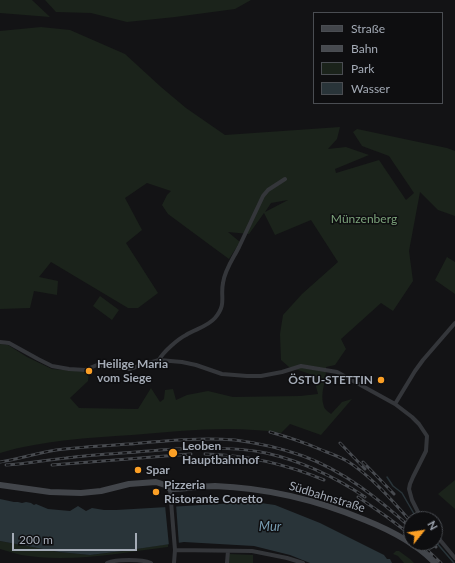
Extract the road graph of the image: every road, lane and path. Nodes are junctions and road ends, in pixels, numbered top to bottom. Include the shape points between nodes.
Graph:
1 (285, 179) dead end
2 (455, 323) edge
3 (0, 342) edge
4 (159, 360) junction
5 (395, 404) junction
6 (0, 484) edge
7 (170, 489) junction
8 (418, 511) edge
9 (443, 544) edge
10 (174, 548) junction
11 (228, 551) junction
12 (455, 558) edge
13 (107, 563) edge
14 (150, 563) edge
15 (174, 563) edge
16 (227, 563) edge
17 (303, 563) edge
18 (434, 563) edge

1 - 4 street via 263,196 227,270 222,284 222,304 215,318 207,325 185,335
2 - 5 street via 423,360
3 - 4 street via 8,343 52,366 69,369 85,370 97,365 129,369
4 - 5 street via 182,362 222,374 247,376 261,376 301,366 337,372
5 - 8 street via 416,421 427,436 426,451 409,489
6 - 7 main road via 65,493 101,491 129,484 156,482
7 - 10 street
7 - 18 main road, Südbahnstraße via 201,486 246,488 304,499 376,524 420,549
9 - 12 street
10 - 11 street
10 - 15 street
11 - 16 street
11 - 17 street via 252,551
13 - 14 street

